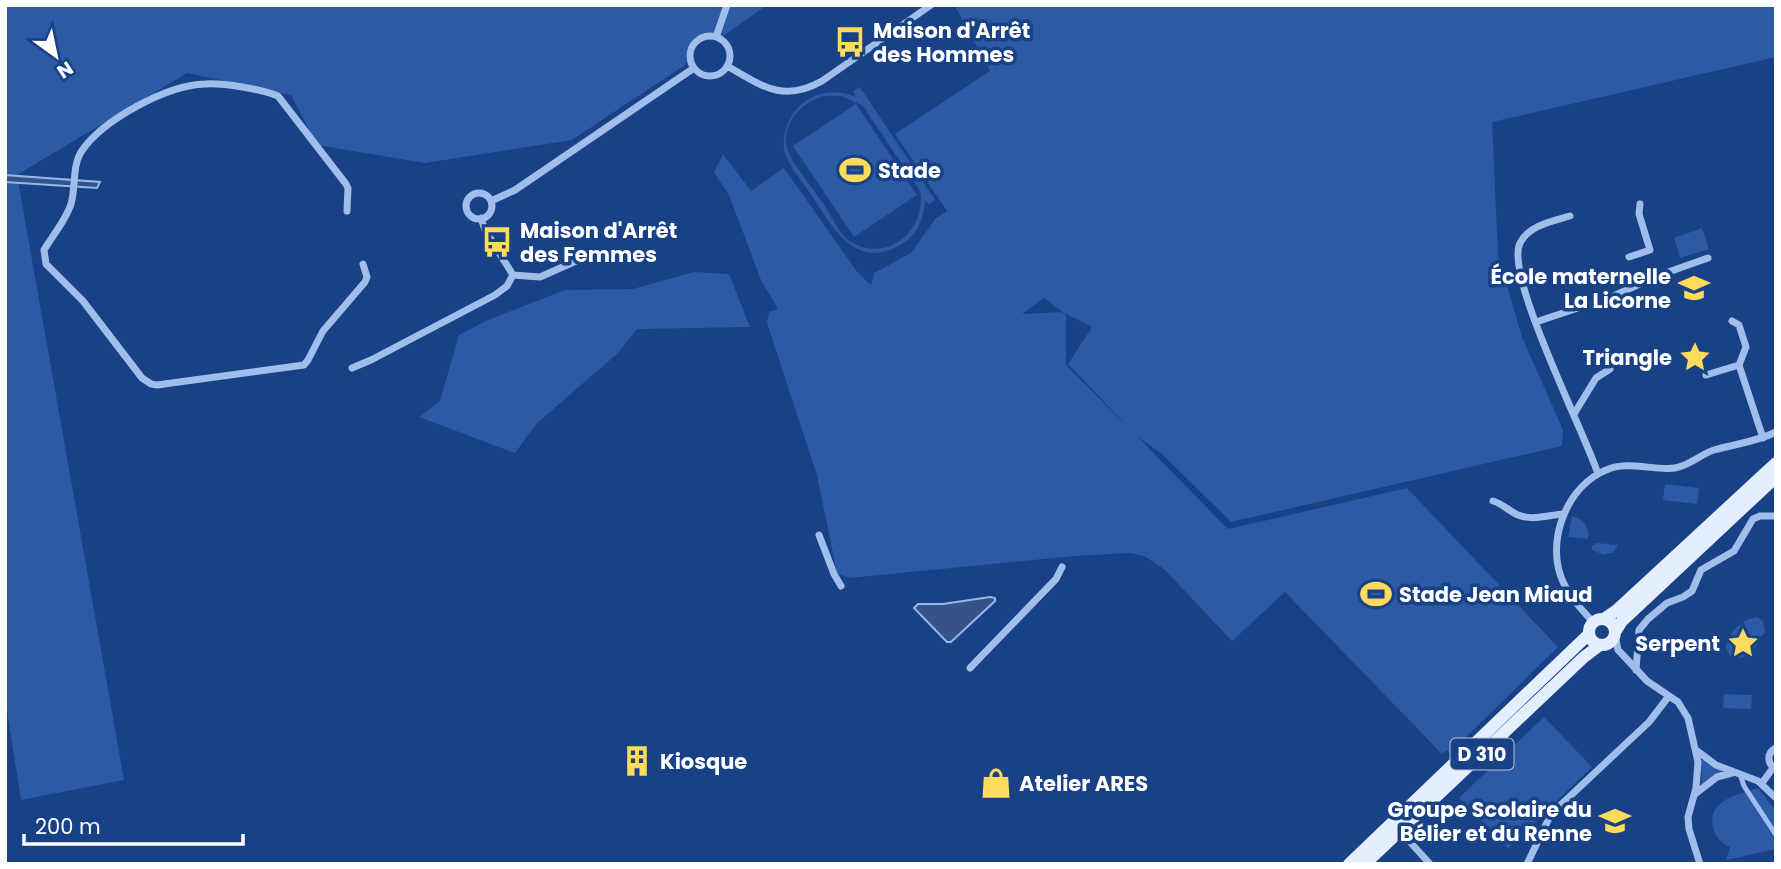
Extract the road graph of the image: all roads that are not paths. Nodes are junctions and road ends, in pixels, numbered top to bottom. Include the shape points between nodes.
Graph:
1 (727, 5) edge
2 (931, 5) edge
3 (716, 37) junction
4 (727, 66) junction
5 (694, 68) junction
6 (491, 201) junction
7 (1640, 204) dead end
8 (347, 211) dead end
9 (1570, 216) dead end
10 (481, 218) junction
11 (1629, 257) dead end
12 (583, 258) dead end
13 (1708, 258) dead end
14 (363, 264) dead end
15 (513, 275) junction
16 (1536, 321) junction
17 (1732, 321) dead end
18 (1739, 365) junction
19 (352, 368) dead end
20 (1609, 369) dead end
21 (1706, 375) dead end
22 (1574, 414) junction
23 (1776, 432) edge
24 (1763, 438) junction
25 (1776, 463) edge
26 (1598, 474) junction
27 (1776, 477) edge
28 (1493, 501) dead end
29 (1564, 514) junction
30 (1776, 516) edge
31 (819, 535) dead end
32 (1062, 567) dead end
33 (841, 586) dead end
34 (1596, 625) junction
35 (1615, 634) junction
36 (1602, 645) junction
37 (1618, 650) junction
38 (970, 668) dead end
39 (1636, 670) junction
40 (1669, 696) junction
41 (1776, 748) edge
42 (1696, 750) junction
43 (1775, 769) edge
44 (1738, 773) junction
45 (1762, 783) junction
46 (1694, 795) junction
47 (1776, 798) edge
48 (1400, 831) junction
49 (1776, 835) edge
50 (1349, 864) edge
51 (1365, 864) edge
52 (1430, 864) edge
53 (1527, 864) edge
54 (1700, 864) edge

1 - 3 street
2 - 4 street via 802,90 770,90
3 - 4 street via 729,51
3 - 5 street via 696,43 690,55
4 - 5 street via 710,76
5 - 6 street
6 - 10 street via 489,214
6 - 10 street via 482,193 469,198 468,212
7 - 11 street via 1650,250
8 - 14 street via 346,184 278,96 192,85 126,111 88,142 76,166 70,208 44,256 142,377 157,385 304,365 323,331 365,282
9 - 16 street via 1534,228 1519,246 1518,264
10 - 15 street
12 - 15 street via 540,277
13 - 16 street via 1596,304
15 - 19 street via 495,295
16 - 22 street
17 - 18 street via 1739,325 1746,347
18 - 21 street
18 - 24 street
20 - 22 street via 1596,378
22 - 26 street
23 - 24 street
24 - 26 street via 1713,450 1675,468 1620,466
25 - 34 main road, D 310 via 1617,611
26 - 29 street
27 - 35 main road via 1622,621
28 - 29 street via 1531,518
29 - 34 street via 1556,557 1560,575 1571,597
30 - 39 street via 1753,519 1734,551 1701,570 1692,591 1648,619 1639,631
31 - 33 street
32 - 38 street via 1056,579
34 - 35 main road via 1612,624
34 - 36 main road via 1593,642
34 - 50 main road, D 310
35 - 36 main road via 1611,642
35 - 37 street
36 - 37 street
36 - 48 main road, D 310
37 - 39 street
39 - 40 street
40 - 42 street via 1685,713
40 - 53 street via 1649,722 1551,814
41 - 43 street via 1768,759
42 - 44 street
42 - 46 street
43 - 45 street
44 - 45 street
44 - 46 street via 1717,777
44 - 49 street
45 - 47 street
46 - 54 street via 1689,830
48 - 51 main road, D 310
48 - 52 street

